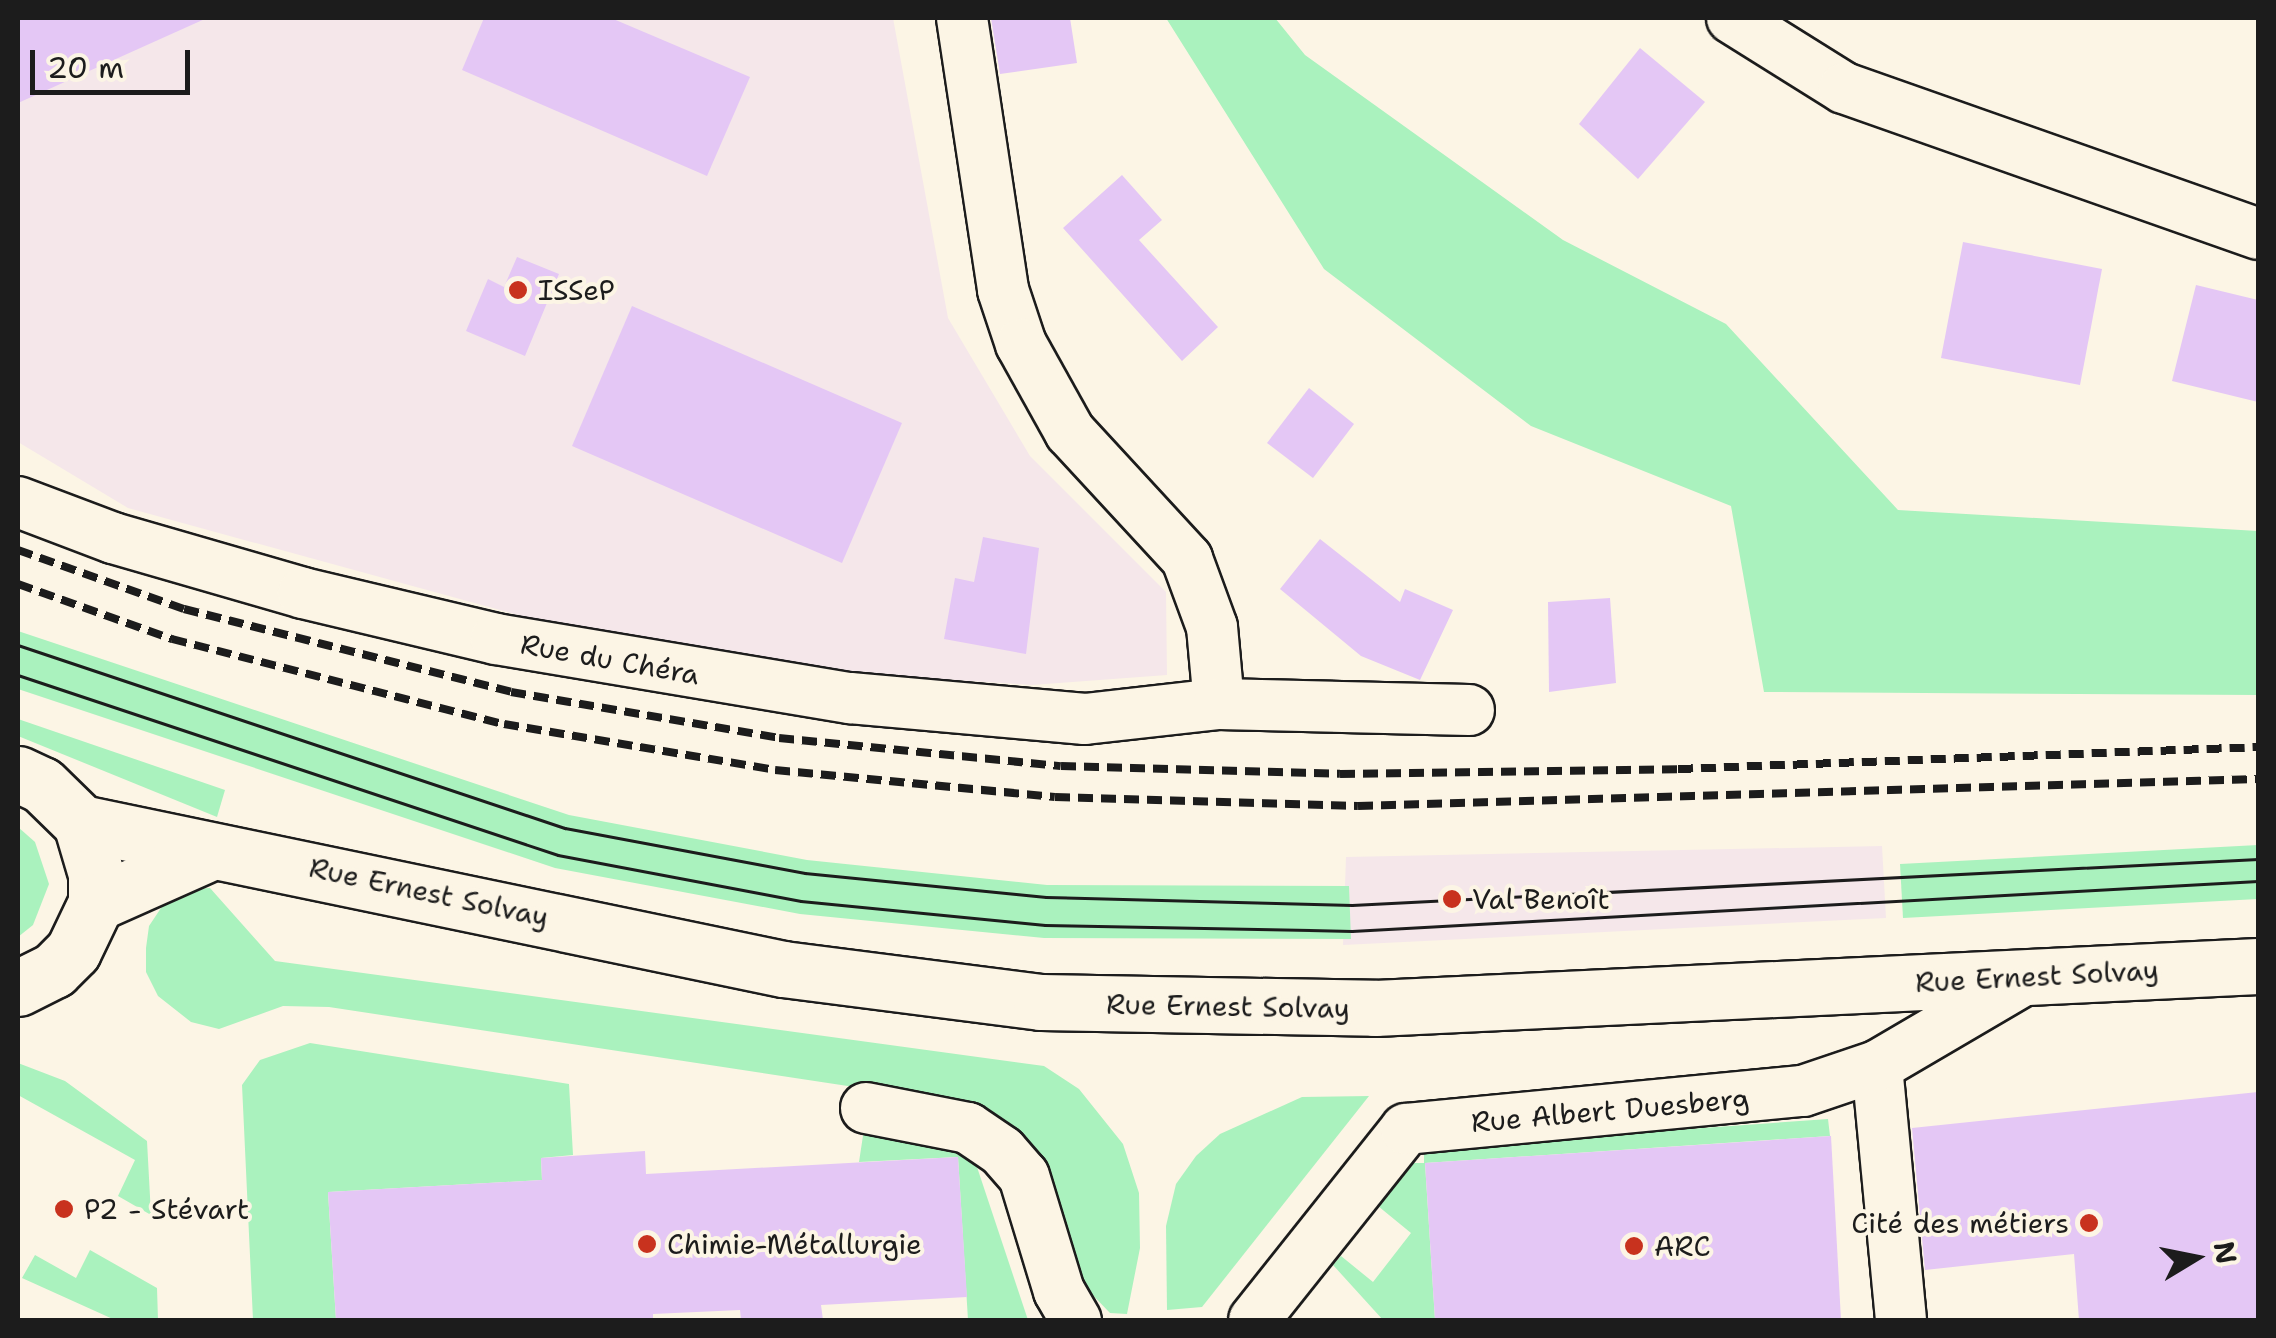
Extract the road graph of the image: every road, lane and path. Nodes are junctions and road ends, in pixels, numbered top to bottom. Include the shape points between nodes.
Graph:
1 (962, 18) edge
2 (1732, 18) edge
3 (2258, 234) edge
4 (18, 502) edge
5 (1219, 704) junction
6 (1468, 710) dead end
7 (18, 774) edge
8 (81, 822) junction
9 (211, 852) junction
10 (96, 903) junction
11 (2258, 966) edge
12 (2029, 977) junction
13 (18, 988) edge
14 (1877, 1066) junction
15 (866, 1108) dead end
16 (1076, 1320) edge
17 (1254, 1320) edge
18 (1902, 1320) edge

1 - 5 street via 1003,290 1021,344 1070,432 1187,559 1212,627
2 - 3 street via 1844,88
4 - 5 street, Rue du Chéra via 112,538 302,593 653,669 850,698 1085,718
5 - 6 street, Rue du Chéra
7 - 8 street via 53,793
8 - 9 street, Rue Ernest Solvay
8 - 10 street via 94,861
9 - 10 street
9 - 12 street, Rue Ernest Solvay via 320,868 783,969 1041,1002 1360,1008
10 - 13 street via 72,951 54,970
11 - 12 street, Rue Ernest Solvay
12 - 14 street, Rue Albert Duesberg
14 - 17 street, Rue Albert Duesberg via 1802,1092 1406,1130
14 - 18 street
15 - 16 street via 968,1128 1002,1151 1024,1176 1060,1291

